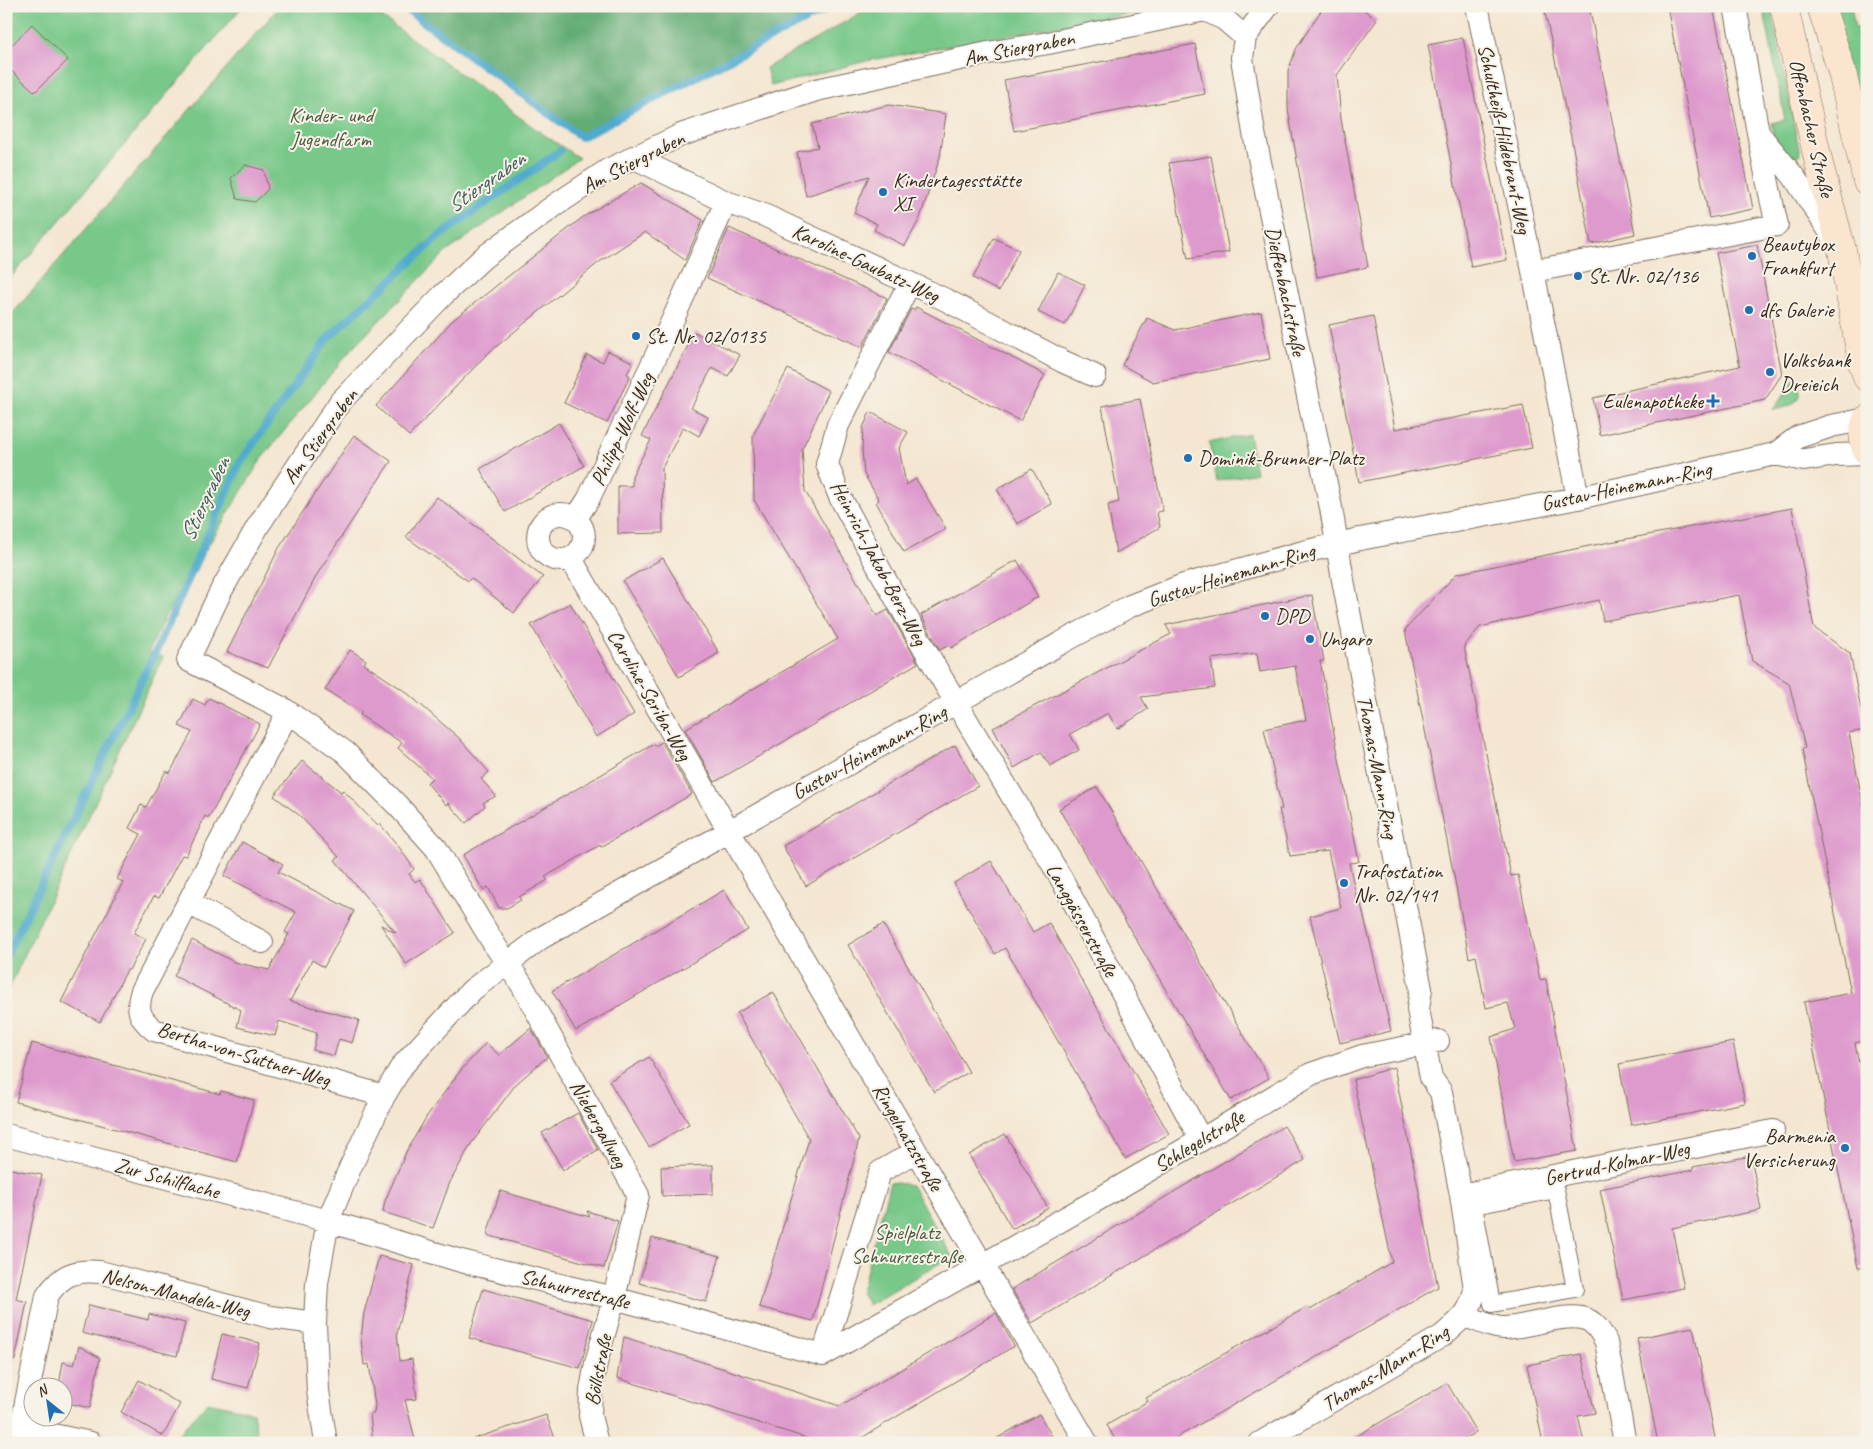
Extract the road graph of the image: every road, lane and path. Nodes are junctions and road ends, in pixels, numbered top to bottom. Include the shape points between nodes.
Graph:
1 (1268, 6) edge
2 (1477, 6) edge
3 (1735, 6) edge
4 (1784, 6) edge
5 (1821, 6) edge
6 (1245, 37) junction
7 (1759, 133) junction
8 (633, 157) junction
9 (1867, 181) edge
10 (726, 202) junction
11 (1842, 250) junction
12 (1533, 271) junction
13 (909, 284) junction
14 (1095, 376) dead end
15 (1867, 377) edge
16 (1867, 419) edge
17 (1867, 453) edge
18 (1776, 454) junction
19 (1578, 498) junction
20 (576, 518) junction
21 (1338, 544) junction
22 (571, 559) junction
23 (188, 660) joint
24 (957, 703) junction
25 (288, 712) junction
26 (730, 831) junction
27 (188, 903) junction
28 (262, 942) dead end
29 (507, 962) junction
30 (1432, 1042) junction
31 (384, 1096) junction
32 (1773, 1131) dead end
33 (6, 1135) edge
34 (1201, 1140) junction
35 (916, 1151) junction
36 (1556, 1190) joint
37 (1461, 1195) junction
38 (328, 1221) junction
39 (983, 1265) junction
40 (614, 1298) junction
41 (1465, 1316) junction
42 (315, 1323) junction
43 (823, 1355) junction
44 (19, 1436) edge
45 (90, 1443) edge
46 (326, 1443) edge
47 (597, 1443) edge
48 (1087, 1443) edge
49 (1260, 1443) edge
50 (1625, 1443) edge

1 - 6 street
2 - 12 street, Schultheiß-Hildebrant-Weg
3 - 7 street, Offenbacher Straße
4 - 11 main road, Offenbacher Straße via 1818,164
5 - 9 main road, Offenbacher Straße via 1842,72
6 - 8 street, Am Stiergraben via 1224,19 1205,10 1173,16 816,90 681,135
6 - 21 street, Dieffenbachstraße via 1242,58 1254,133
7 - 11 street, Offenbacher Straße via 1794,177
7 - 12 street, Offenbacher Straße via 1764,173 1777,225
8 - 10 street, Karoline-Gaubatz-Weg
8 - 23 street, Am Stiergraben via 562,200 484,257 340,402 258,526
10 - 13 street, Karoline-Gaubatz-Weg via 764,215
10 - 20 street, Philipp-Wolf-Weg via 601,473
11 - 15 main road, Offenbacher Straße
12 - 19 street, Schultheiß-Hildebrant-Weg
13 - 14 street, Karoline-Gaubatz-Weg
13 - 24 street, Heinrich-Jakob-Berz-Weg via 838,425 827,464 844,506
16 - 17 main road via 1863,434
16 - 18 street, Gustav-Heinemann-Ring via 1798,437
17 - 18 street, Gustav-Heinemann-Ring via 1804,460
18 - 19 street, Gustav-Heinemann-Ring
19 - 21 street, Gustav-Heinemann-Ring
20 - 22 street via 585,535 584,545
20 - 22 street via 566,514 547,518 538,537 544,554 562,561
21 - 24 street, Gustav-Heinemann-Ring via 1184,585 1130,606
21 - 30 street, Thomas-Mann-Ring via 1420,989 1433,1006
22 - 26 street, Caroline-Scriba-Weg
23 - 25 street, Niebergallweg
24 - 26 street, Gustav-Heinemann-Ring
24 - 34 street, Langgässerstraße via 1061,878
25 - 27 street, Bertha-von-Suttner-Weg
25 - 29 street, Niebergallweg via 345,752 430,841
26 - 29 street, Gustav-Heinemann-Ring via 541,938
26 - 35 street, Ringelnatzstraße
27 - 28 street
27 - 31 street, Bertha-von-Suttner-Weg via 138,1002 146,1023 154,1030
29 - 31 street, Gustav-Heinemann-Ring via 472,990 402,1066
29 - 40 street, Niebergallweg via 638,1195
30 - 34 street, Schlegelstraße via 1362,1056 1311,1074
30 - 37 street, Thomas-Mann-Ring via 1446,1075 1441,1092
31 - 38 street, Gustav-Heinemann-Ring
32 - 37 street, Gertrud-Kolmar-Weg
33 - 38 street, Zur Schilflache
34 - 39 street, Schlegelstraße
35 - 39 street, Ringelnatzstraße
35 - 43 street via 880,1172
36 - 36 street via 1575,1288 1492,1304 1474,1206
37 - 41 street, Thomas-Mann-Ring via 1475,1289
38 - 40 street, Schnurrestraße via 461,1261
38 - 42 street, Gustav-Heinemann-Ring via 317,1283
39 - 43 street
39 - 48 street, Ringelnatzstraße
40 - 43 street, Schnurrestraße
40 - 47 street, Böllstraße via 591,1390 590,1416
41 - 49 street, Thomas-Mann-Ring via 1442,1336
41 - 50 street via 1503,1328 1567,1318 1582,1318 1592,1323 1606,1342
42 - 44 street, Nelson-Mandela-Weg via 270,1317 100,1272 84,1271 69,1275 56,1283 47,1296
42 - 46 street, Gustav-Heinemann-Ring via 318,1391
44 - 45 street

